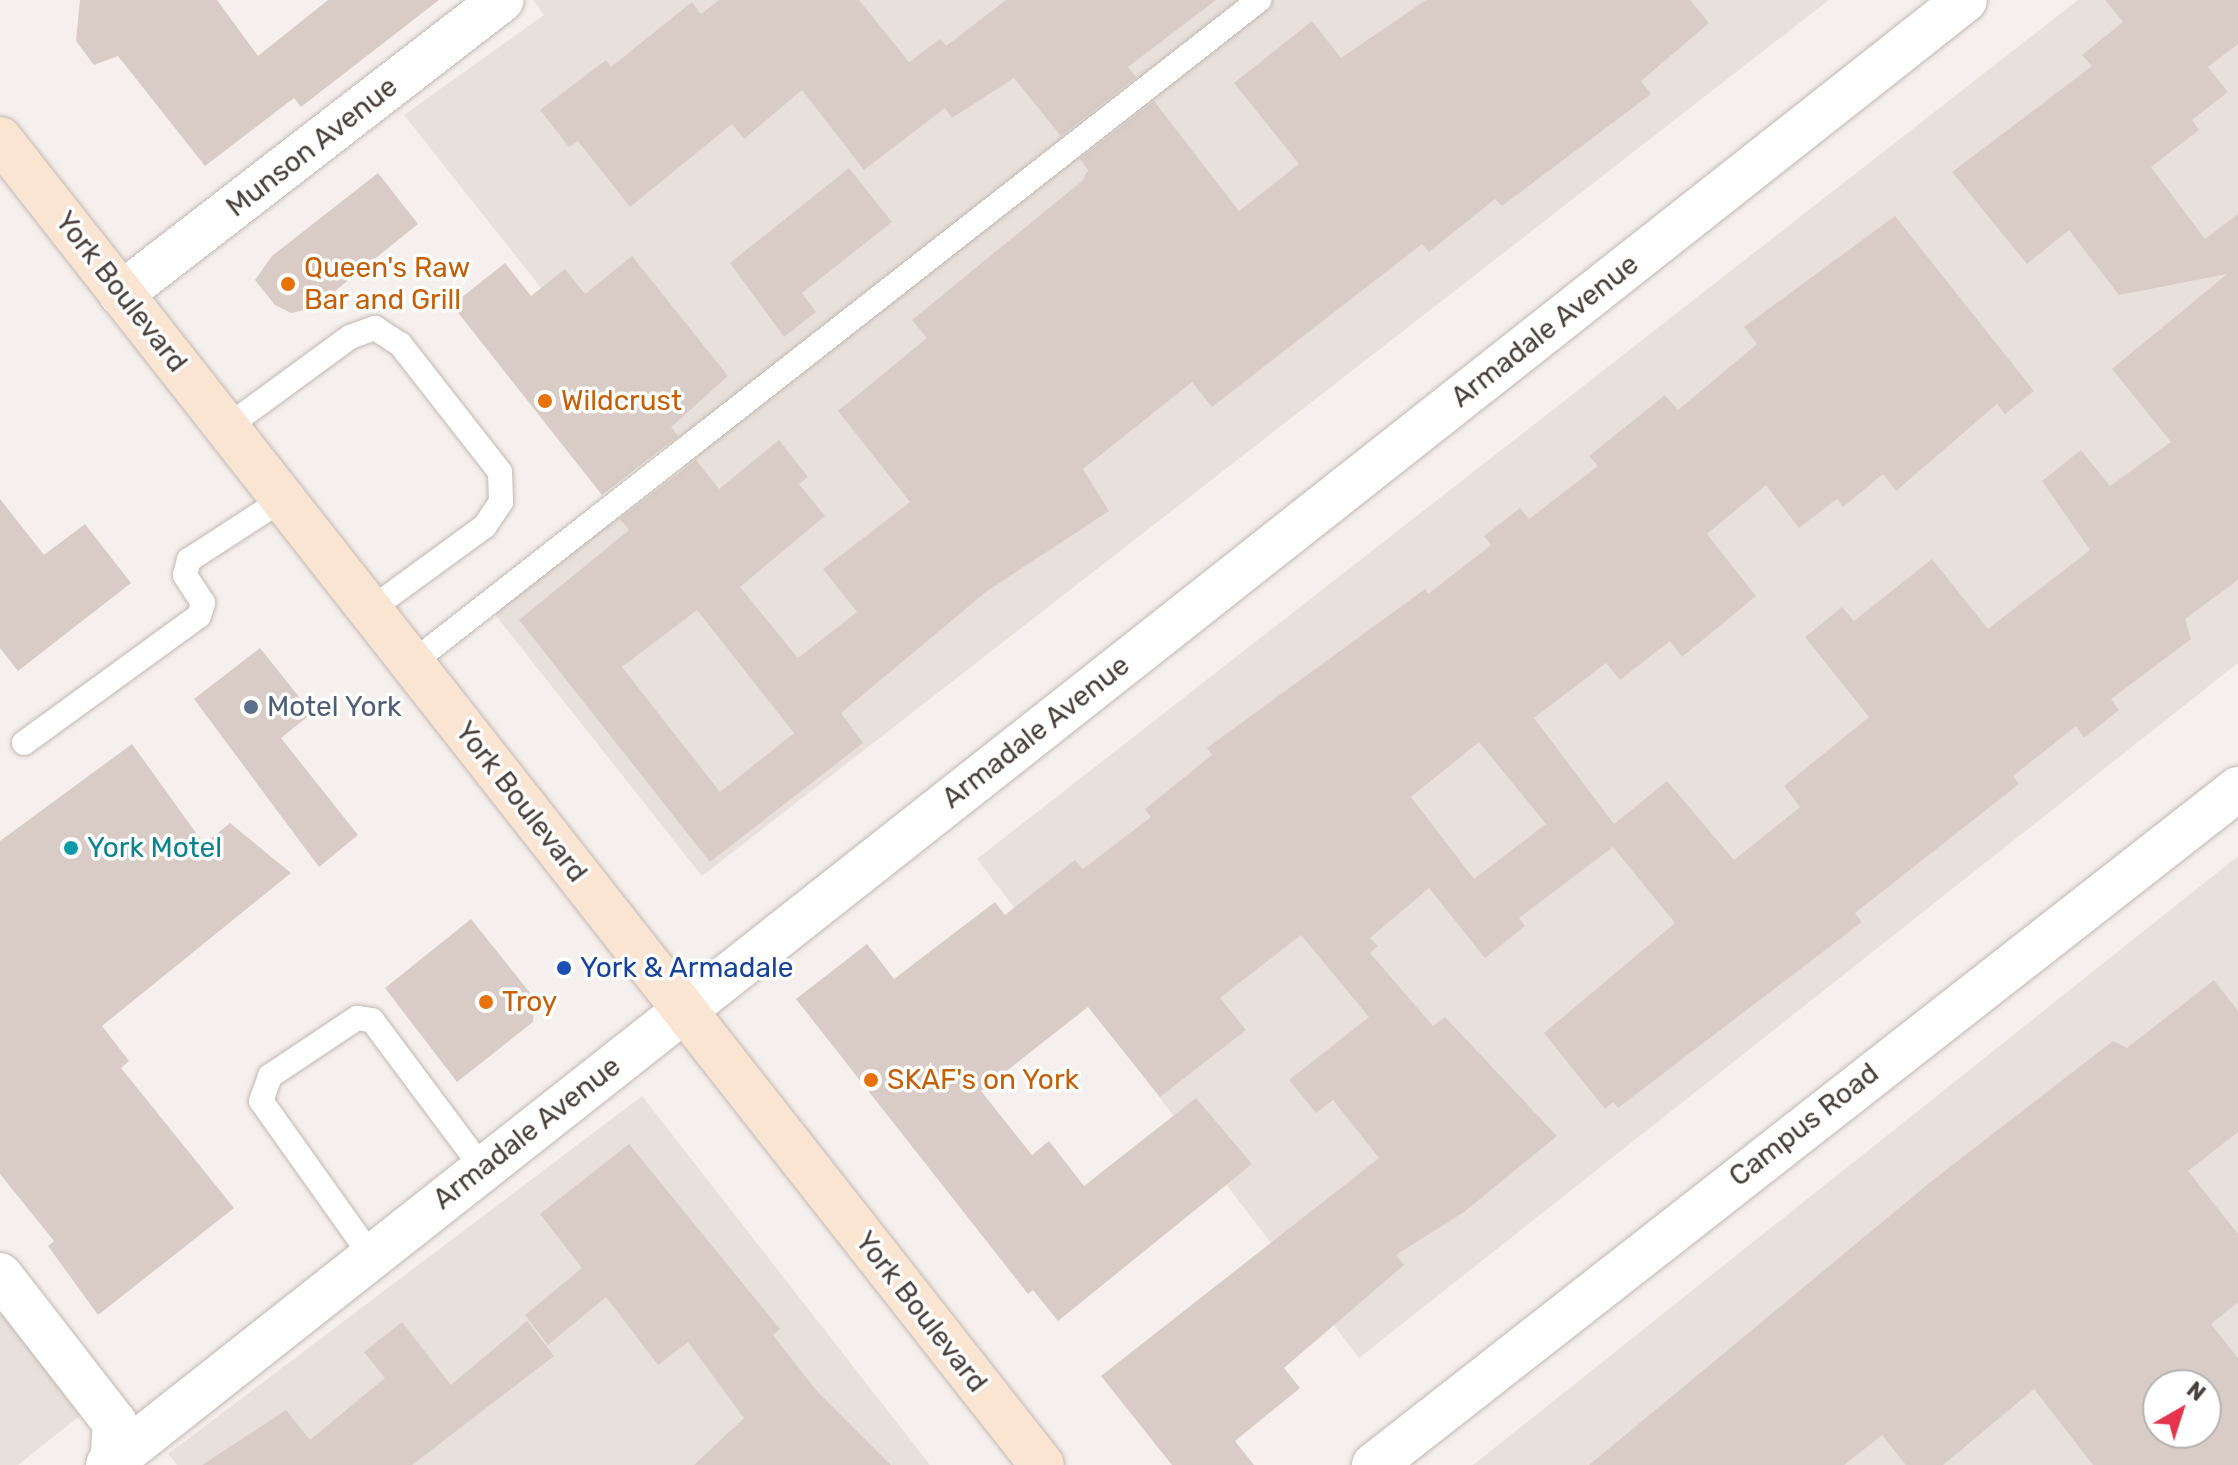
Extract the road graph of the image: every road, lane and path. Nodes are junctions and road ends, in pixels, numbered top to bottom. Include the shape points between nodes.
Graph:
1 (502, 0) edge
2 (1259, 0) edge
3 (1965, 0) edge
4 (6, 160) edge
5 (121, 294) junction
6 (227, 427) junction
7 (283, 499) junction
8 (371, 609) junction
9 (412, 663) junction
10 (24, 743) dead end
11 (2238, 789) edge
12 (683, 1011) junction
13 (483, 1169) junction
14 (372, 1257) junction
15 (0, 1275) edge
16 (111, 1464) edge
17 (1042, 1465) edge
18 (1374, 1465) edge

1 - 5 street, Munson Avenue
2 - 9 lane
3 - 12 street, Armadale Avenue
4 - 5 main road, York Boulevard
5 - 6 main road, York Boulevard
6 - 7 main road, York Boulevard
6 - 8 lane via 350,337 375,328 409,356 500,472 501,502 485,526
7 - 8 main road, York Boulevard
7 - 10 lane via 189,560 185,575 203,603 199,616
8 - 9 main road, York Boulevard
9 - 12 main road, York Boulevard
11 - 18 street, Campus Road
12 - 13 street, Armadale Avenue
12 - 17 main road, York Boulevard
13 - 14 street, Armadale Avenue
13 - 14 lane via 372,1020 357,1018 270,1076 261,1101
14 - 16 street, Armadale Avenue
15 - 16 street via 115,1423

